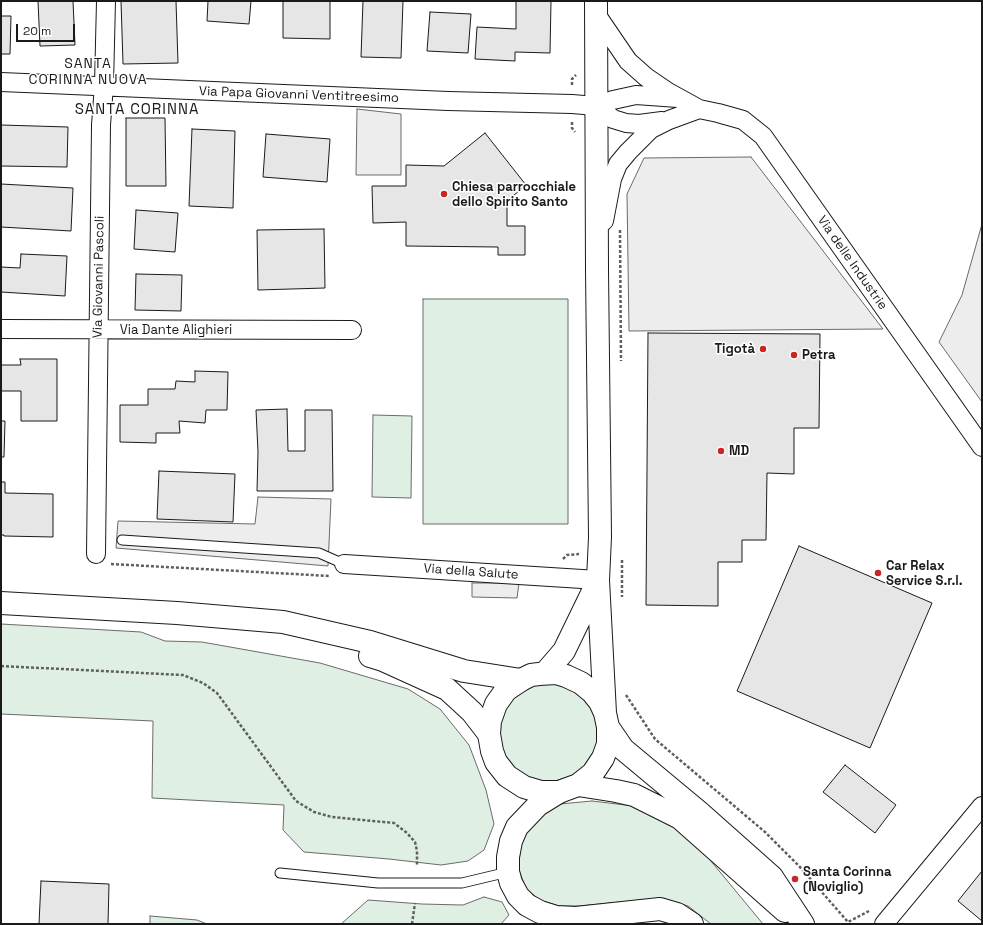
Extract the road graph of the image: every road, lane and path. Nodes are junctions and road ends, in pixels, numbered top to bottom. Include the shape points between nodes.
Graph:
1 (106, 1) edge
2 (596, 8) edge
3 (1, 82) edge
4 (104, 85) junction
5 (678, 98) junction
6 (596, 106) junction
7 (699, 109) junction
8 (669, 120) junction
9 (620, 222) dead end
10 (597, 269) junction
11 (1, 329) edge
12 (98, 329) junction
13 (352, 330) dead end
14 (621, 364) dead end
15 (982, 447) edge
16 (122, 540) dead end
17 (581, 548) dead end
18 (96, 554) joint
19 (562, 560) dead end
20 (622, 560) dead end
21 (339, 570) junction
22 (598, 580) junction
23 (622, 598) dead end
24 (1, 603) edge
25 (177, 613) junction
26 (1, 666) edge
27 (545, 673) junction
28 (521, 680) junction
29 (622, 689) dead end
30 (606, 720) junction
31 (489, 734) junction
32 (568, 788) junction
33 (982, 806) edge
34 (417, 866) dead end
35 (508, 872) junction
36 (280, 873) dead end
37 (415, 903) dead end
38 (872, 910) dead end
39 (412, 924) edge
40 (692, 924) edge
41 (802, 924) edge
42 (884, 924) edge

1 - 4 street, Via Giovanni Pascoli
2 - 5 street, Via delle Industrie via 628,61 646,77
2 - 6 main road
3 - 4 street, Via Papa Giovanni Ventitreesimo
4 - 6 street, Via Papa Giovanni Ventitreesimo via 165,90
4 - 12 street, Via Giovanni Pascoli via 101,125
5 - 6 street, Via delle Industrie via 636,95
5 - 7 street, Via delle Industrie
6 - 8 street via 613,119 626,123
6 - 10 main road
7 - 8 street
7 - 15 street, Via delle Industrie via 743,120 763,136
8 - 10 street via 651,129 618,164 607,201
9 - 14 path
10 - 22 main road via 600,537
11 - 12 street, Via Dante Alighieri
12 - 13 street, Via Dante Alighieri
12 - 18 street, Via Giovanni Pascoli
16 - 21 lane via 319,553
17 - 19 path via 579,554 567,555
18 - 21 path via 112,564
20 - 23 path
21 - 22 street, Via della Salute
22 - 27 main road via 564,651
22 - 30 main road
24 - 25 main road
25 - 28 main road via 283,622 370,642 464,671
25 - 31 main road via 330,645 383,660 447,689 472,712
26 - 34 path via 183,675 203,683 217,693 296,801 314,812 332,817 394,823 415,842
27 - 28 main road
27 - 30 main road via 556,673 581,683 600,702
28 - 31 main road via 506,690 496,704
29 - 38 path via 655,739 765,832 848,922
30 - 32 main road via 608,744 603,758 593,773
30 - 41 main road via 623,749 772,877
31 - 32 main road via 496,762 507,776 524,787 541,792
32 - 35 main road via 538,804 518,827 511,841
32 - 41 main road via 616,791 634,795 680,818
33 - 42 street
35 - 36 lane via 462,883 378,883
35 - 40 main road via 518,896 527,905 556,917 576,918 660,909 677,914
37 - 39 path

